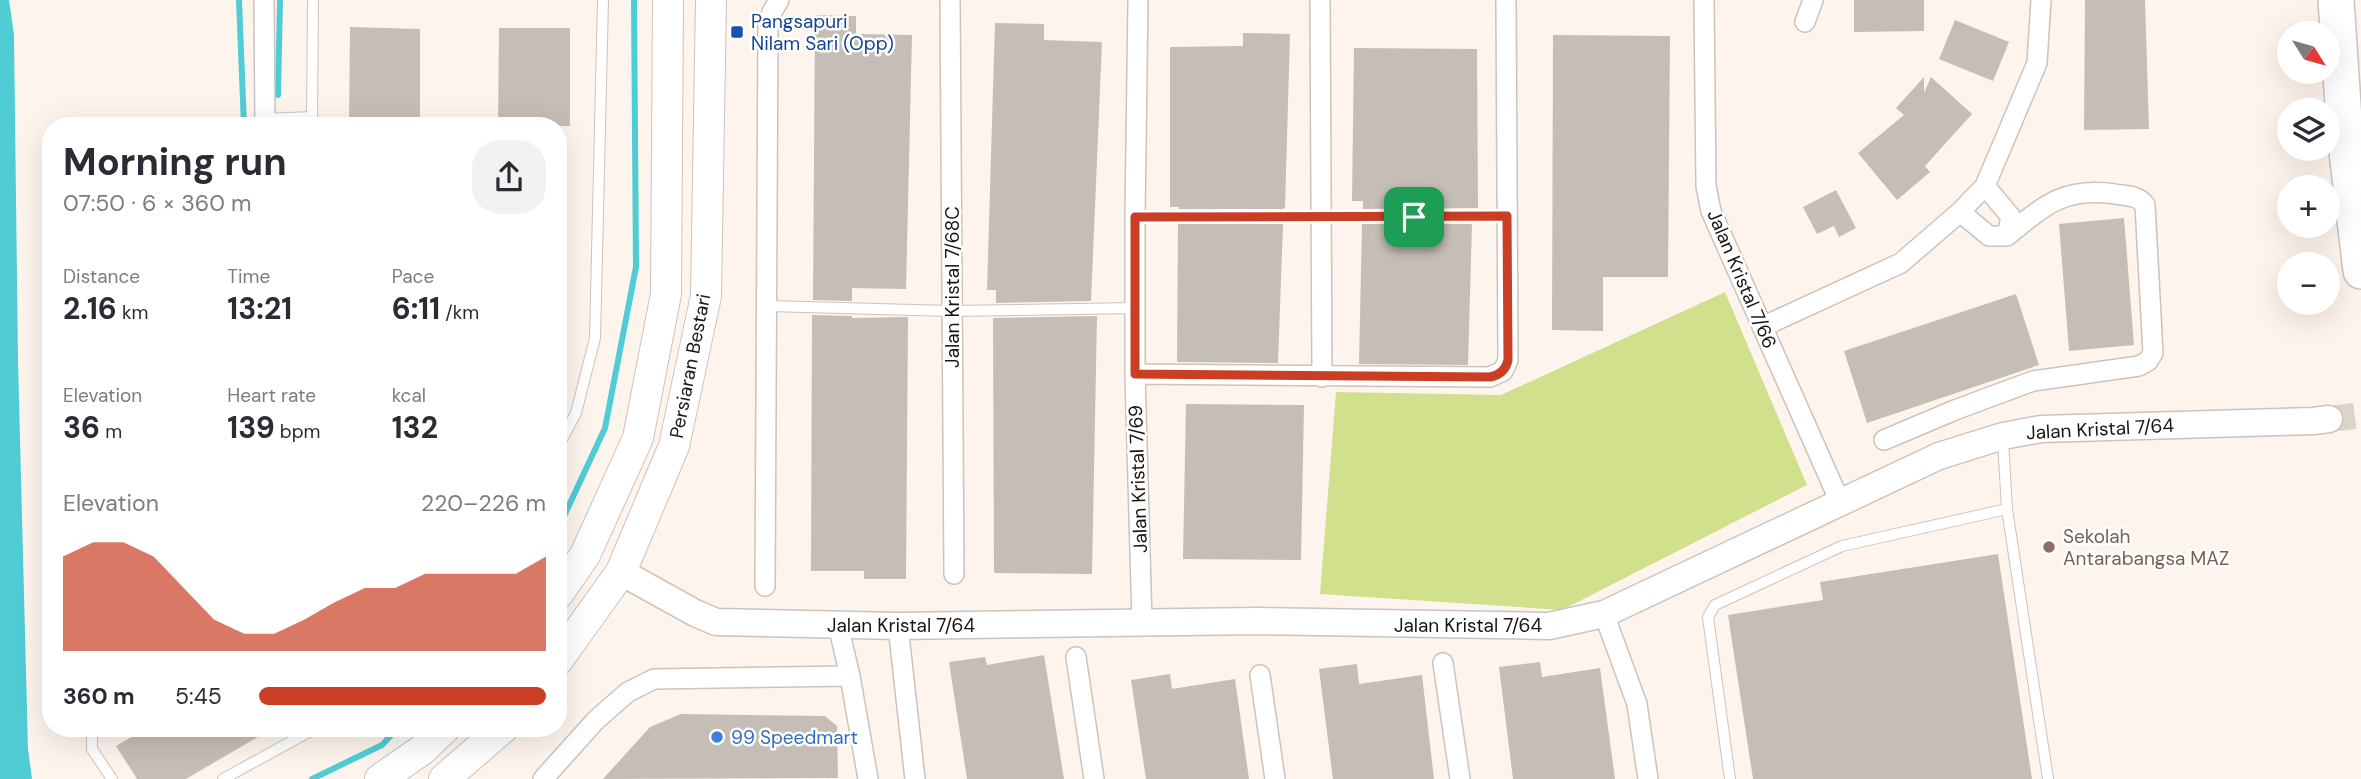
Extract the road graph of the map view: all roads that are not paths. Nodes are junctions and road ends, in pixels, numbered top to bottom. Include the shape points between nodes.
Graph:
1 (264, 0) edge
2 (313, 0) edge
3 (603, 0) edge
4 (668, 0) edge
5 (711, 0) edge
6 (779, 0) edge
7 (950, 0) edge
8 (1139, 0) edge
9 (1320, 0) edge
10 (1506, 0) edge
11 (1704, 0) edge
12 (1813, 0) edge
13 (2041, 0) edge
14 (2336, 0) edge
15 (1805, 22) dead end
16 (265, 117) edge
17 (312, 117) edge
18 (1985, 186) junction
19 (1960, 212) junction
20 (1507, 216) junction
21 (1135, 217) junction
22 (1321, 218) junction
23 (2007, 236) junction
24 (2361, 271) edge
25 (768, 306) junction
26 (1135, 308) junction
27 (951, 311) junction
28 (1762, 327) junction
29 (1135, 374) junction
30 (1322, 377) junction
31 (2329, 419) tunnel mouth
32 (567, 430) edge
33 (2003, 436) junction
34 (1884, 440) dead end
35 (1840, 502) junction
36 (2007, 509) junction
37 (621, 572) junction
38 (954, 574) dead end
39 (567, 581) edge
40 (765, 586) dead end
41 (1604, 614) junction
42 (1142, 623) junction
43 (838, 625) junction
44 (898, 626) junction
45 (567, 647) edge
46 (1076, 657) dead end
47 (1443, 663) dead end
48 (1260, 675) dead end
49 (850, 676) junction
50 (92, 737) edge
51 (300, 737) edge
52 (436, 737) edge
53 (493, 737) edge
54 (497, 737) edge
55 (112, 779) edge
56 (223, 779) edge
57 (380, 779) edge
58 (444, 779) edge
59 (464, 779) edge
60 (543, 779) edge
61 (868, 779) edge
62 (915, 779) edge
63 (1094, 779) edge
64 (1275, 779) edge
65 (1460, 779) edge
66 (1648, 779) edge
67 (1730, 779) edge
68 (2048, 779) edge

1 - 16 street
2 - 17 lane
3 - 32 lane via 595,338 576,413
4 - 39 main road, Persiaran Bestari via 666,294 638,438 585,555
5 - 37 main road, Persiaran Bestari via 706,296 674,446
6 - 25 street via 768,26
7 - 27 street, Jalan Kristal 7/68C
8 - 21 street, Jalan Kristal 7/69
9 - 22 street
10 - 20 street
11 - 28 street, Jalan Kristal 7/66 via 1706,186 1712,211
12 - 15 street
13 - 18 street via 2037,63
14 - 24 highway
18 - 19 street
18 - 23 street via 2011,217
19 - 23 street via 1989,236
19 - 28 street via 1901,263
20 - 22 lane
20 - 30 street via 1508,360 1503,371 1490,377
21 - 22 lane
21 - 26 street, Jalan Kristal 7/69
22 - 30 street
23 - 34 street via 2041,208 2067,195 2108,193 2141,200 2145,205 2153,352 2139,366 2033,381
25 - 27 lane
25 - 40 street
26 - 27 lane
26 - 29 street, Jalan Kristal 7/69
27 - 38 street, Jalan Kristal 7/68C
28 - 35 street, Jalan Kristal 7/66
29 - 30 street
29 - 42 street, Jalan Kristal 7/69
31 - 33 street, Jalan Kristal 7/64 via 2041,429
33 - 35 street, Jalan Kristal 7/64 via 1939,456
33 - 36 lane
35 - 41 street, Jalan Kristal 7/64
36 - 67 lane via 1842,546 1715,605 1708,617
36 - 68 lane
37 - 43 street, Jalan Kristal 7/64 via 716,622
37 - 45 main road, Persiaran Bestari
41 - 42 street, Jalan Kristal 7/64 via 1549,626
41 - 66 street via 1637,704
42 - 44 street, Jalan Kristal 7/64
43 - 44 street, Jalan Kristal 7/64
43 - 49 street
44 - 62 street
46 - 63 street
47 - 65 street
48 - 64 street
49 - 60 street via 654,679 628,692 596,720
49 - 61 street
50 - 55 lane via 92,749
51 - 56 lane
52 - 57 main road
53 - 58 main road
54 - 59 main road

